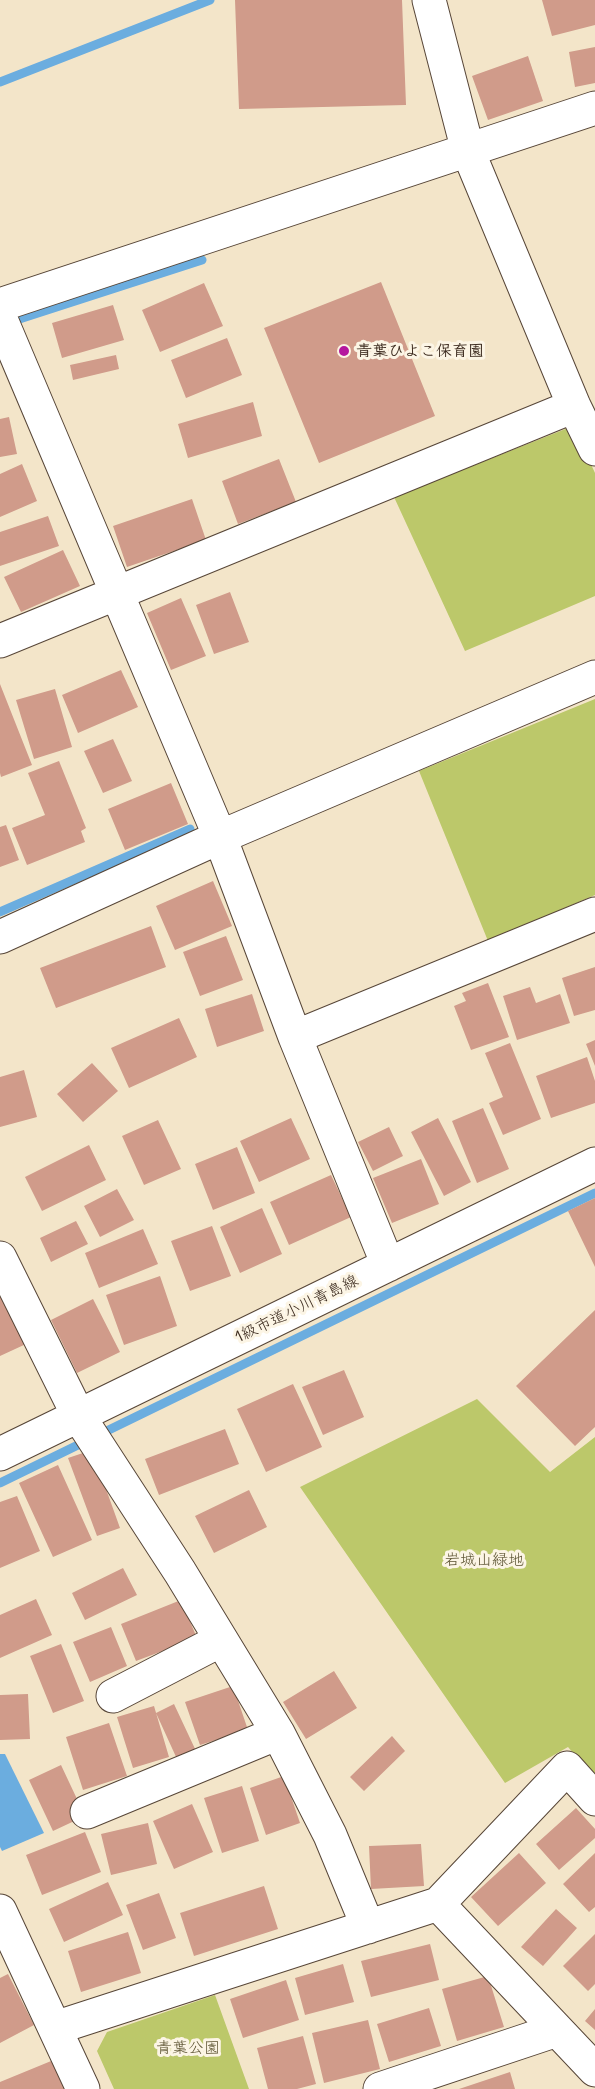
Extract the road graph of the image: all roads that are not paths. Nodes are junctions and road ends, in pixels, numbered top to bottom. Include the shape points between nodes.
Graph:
1 (429, 0) edge
2 (595, 108) edge
3 (468, 151) junction
4 (0, 305) edge
5 (6, 330) edge
6 (574, 406) junction
7 (595, 449) edge
8 (116, 594) junction
9 (0, 641) edge
10 (595, 677) edge
11 (220, 837) junction
12 (595, 914) edge
13 (0, 937) edge
14 (296, 1037) junction
15 (595, 1164) edge
16 (1, 1264) edge
17 (388, 1265) junction
18 (78, 1415) junction
19 (0, 1454) edge
20 (221, 1640) junction
21 (112, 1696) dead end
22 (278, 1733) junction
23 (595, 1799) edge
24 (87, 1812) dead end
25 (438, 1904) junction
26 (0, 1911) edge
27 (368, 1927) junction
28 (55, 2028) junction
29 (557, 2030) junction
30 (595, 2070) edge
31 (83, 2089) edge
32 (380, 2089) edge

1 - 3 street
2 - 3 street
3 - 4 street
3 - 6 street
5 - 8 street
6 - 7 street
6 - 8 street
8 - 9 street
8 - 11 street
10 - 11 street
11 - 13 street
11 - 14 street
12 - 14 street
14 - 17 street
15 - 17 street, 1級市道小川青島線
16 - 18 street
17 - 18 street, 1級市道小川青島線
18 - 19 street, 1級市道小川青島線
18 - 20 street
20 - 21 street
20 - 22 street
22 - 24 street
22 - 27 street via 330,1835
23 - 25 street via 567,1768
25 - 27 street
25 - 29 street
26 - 28 street
27 - 28 street
28 - 31 street
29 - 30 street
29 - 32 street

